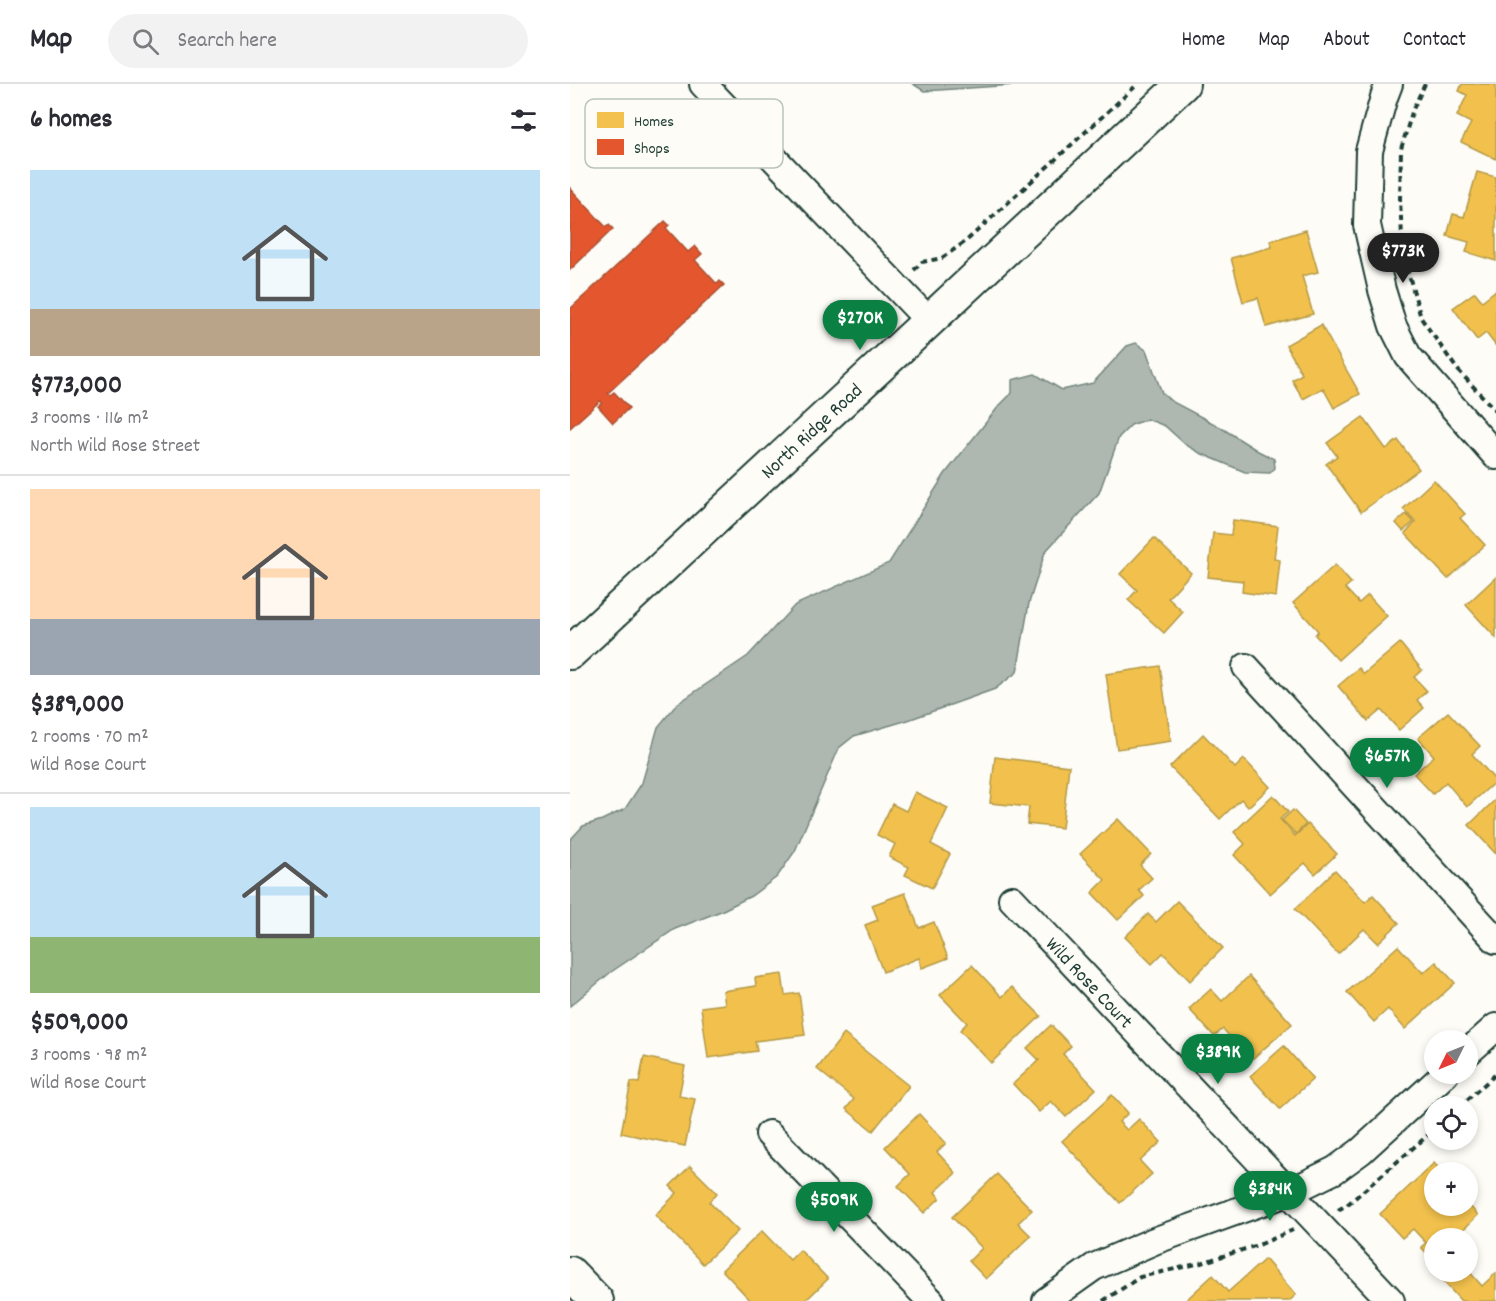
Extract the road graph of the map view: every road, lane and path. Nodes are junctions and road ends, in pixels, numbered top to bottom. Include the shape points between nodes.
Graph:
1 (703, 84) edge
2 (1138, 84) edge
3 (1183, 84) edge
4 (1389, 84) edge
5 (1425, 84) edge
6 (717, 99) edge
7 (783, 168) edge
8 (897, 287) junction
9 (929, 321) junction
10 (864, 345) dead end
11 (1496, 411) edge
12 (1496, 456) edge
13 (570, 653) edge
14 (1246, 667) dead end
15 (1012, 899) dead end
16 (1496, 940) edge
17 (1496, 1027) edge
18 (1478, 1043) edge
19 (1496, 1074) edge
20 (1434, 1084) edge
21 (1471, 1096) edge
22 (769, 1134) dead end
23 (1424, 1139) edge
24 (1290, 1192) junction
25 (1316, 1220) junction
26 (570, 1273) edge
27 (597, 1301) edge
28 (931, 1301) edge
29 (1046, 1301) edge
30 (1103, 1301) edge
31 (1391, 1301) edge

1 - 6 street
2 - 8 path via 965,242 942,258 922,262
3 - 9 main road, North Ridge Road
4 - 12 street via 1370,151 1367,225 1382,290 1408,356
5 - 11 path via 1401,149 1403,254 1421,318 1456,369
7 - 8 street
8 - 9 street
8 - 10 path via 875,309 876,326
9 - 13 main road, North Ridge Road
14 - 16 street
15 - 24 street, Wild Rose Court
17 - 18 street
19 - 21 path
20 - 24 street via 1361,1151 1335,1170
22 - 28 street
23 - 25 path via 1348,1204
24 - 25 street, Wild Rose Court
24 - 29 street via 1094,1267
25 - 30 path via 1261,1244 1140,1277
25 - 31 street, Wild Rose Court
26 - 27 main road

